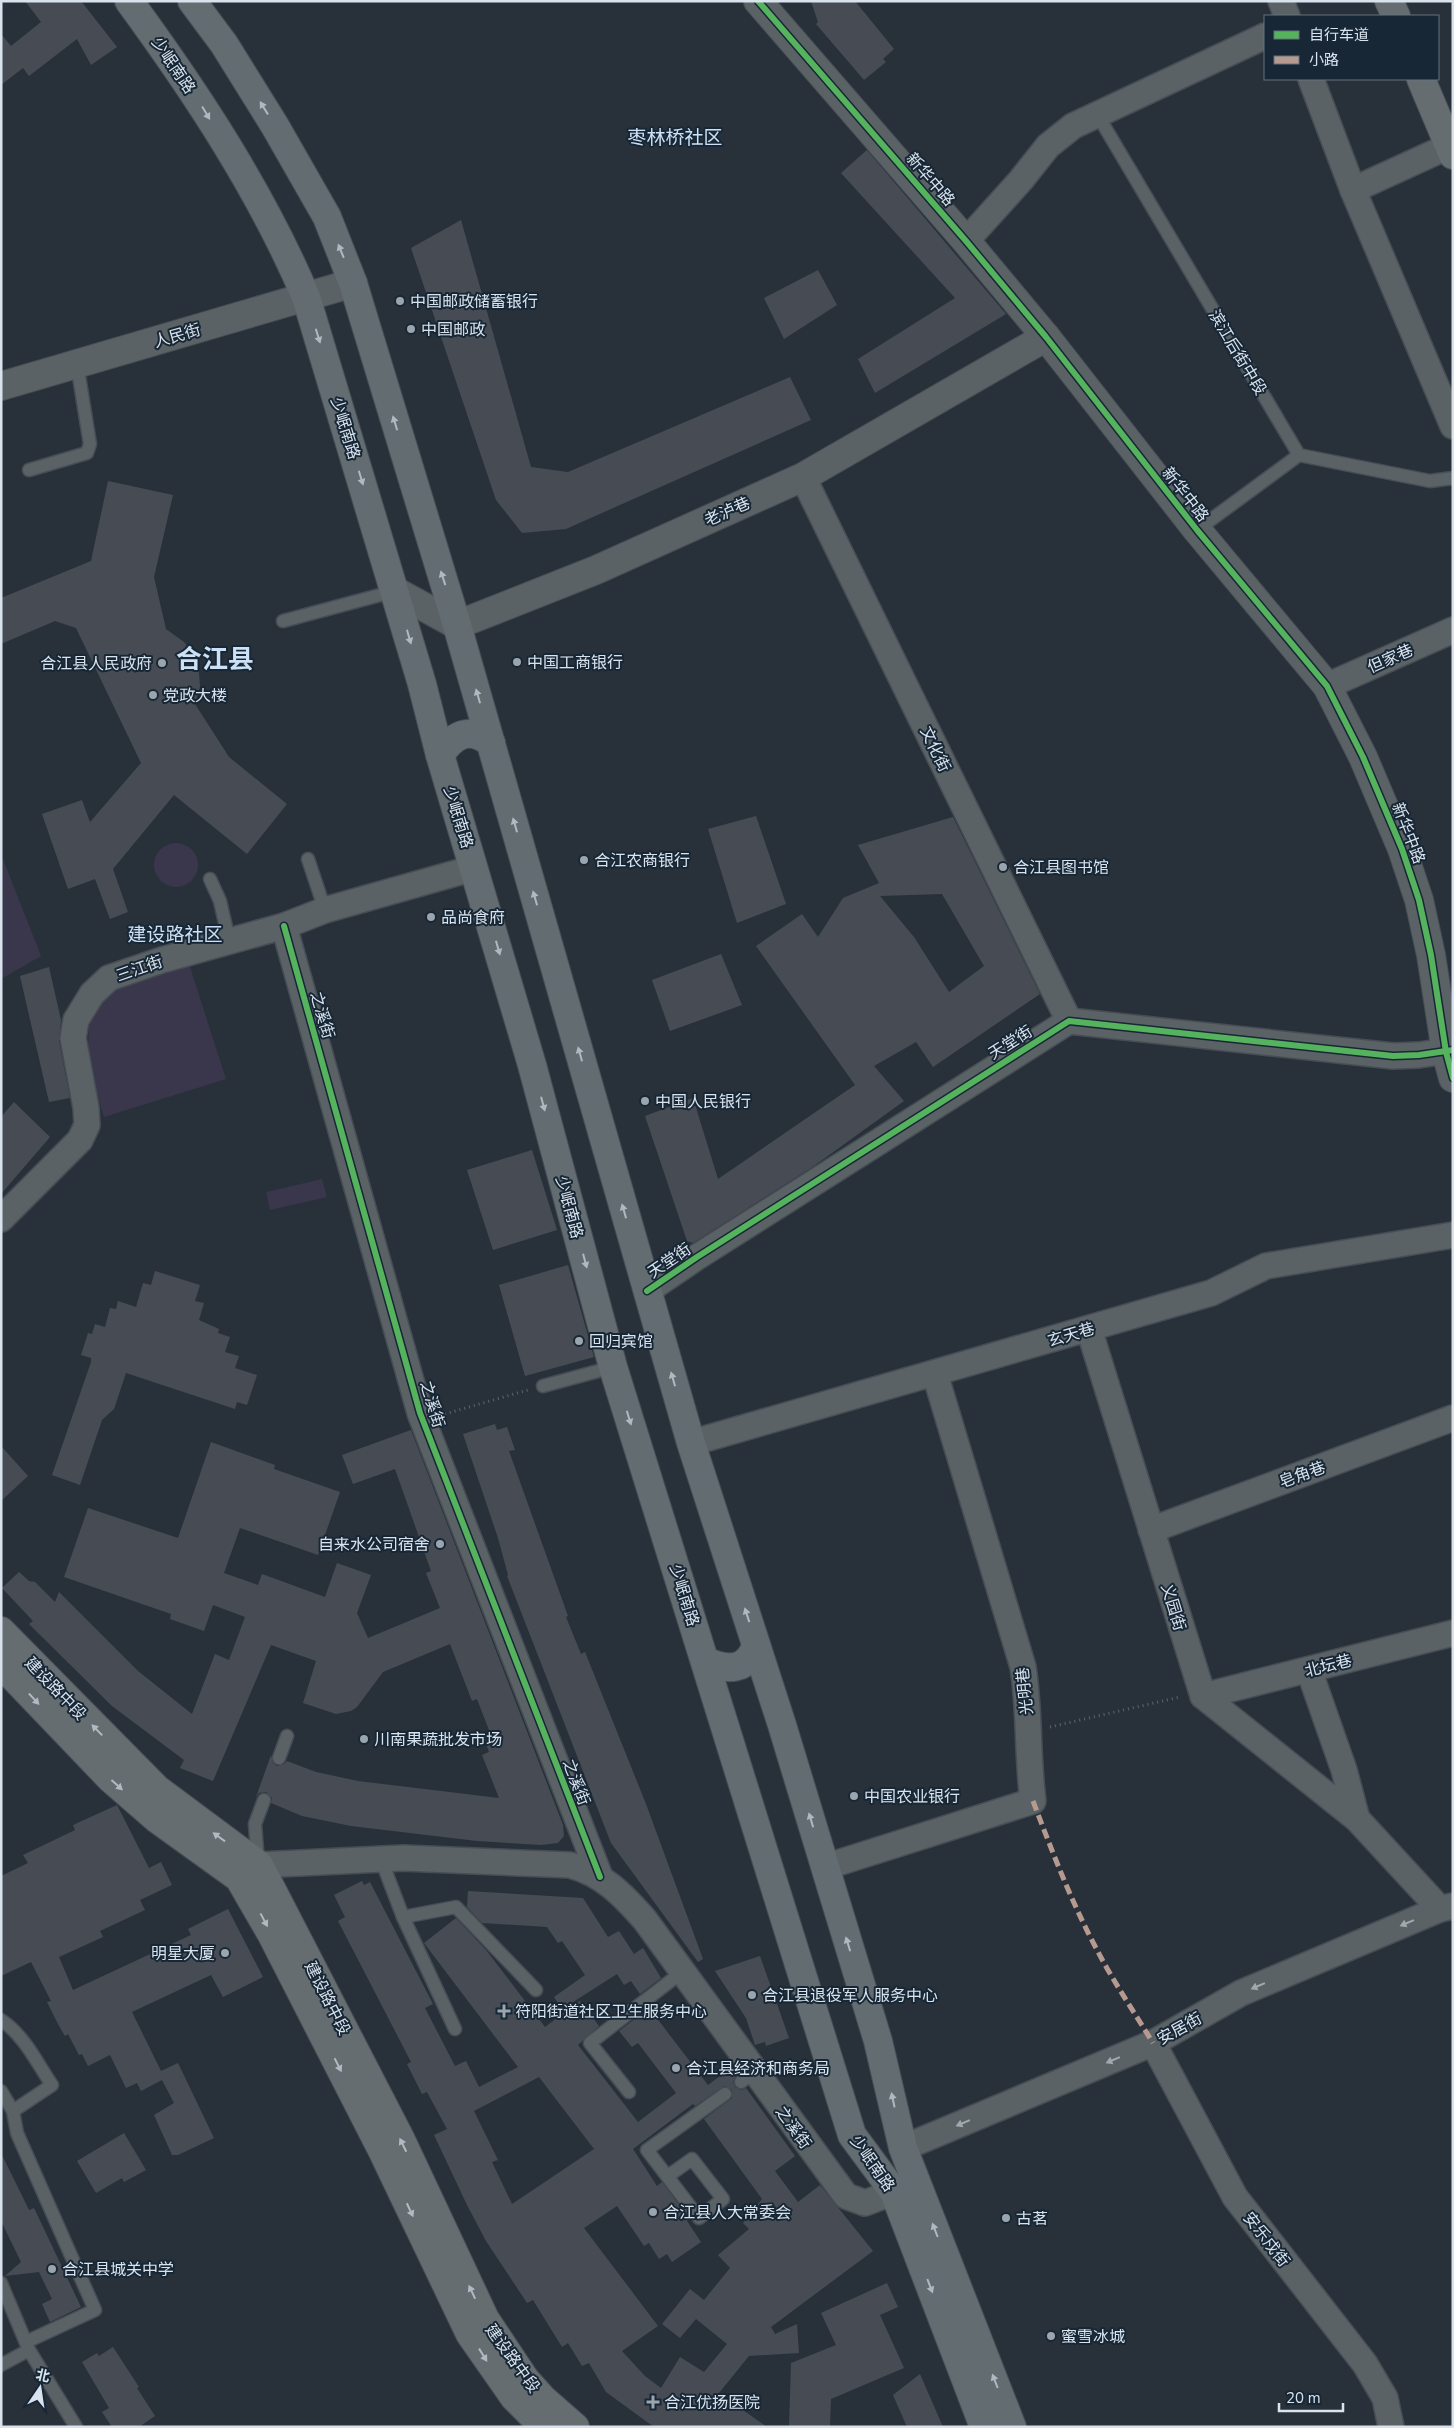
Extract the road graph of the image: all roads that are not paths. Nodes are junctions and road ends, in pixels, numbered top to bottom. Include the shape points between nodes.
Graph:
1 (129, 1) edge
2 (192, 1) edge
3 (758, 1) edge
4 (1281, 1) edge
5 (1389, 1) edge
6 (1287, 15) edge
7 (1396, 15) edge
8 (1264, 36) edge
9 (1311, 80) edge
10 (1421, 80) edge
11 (1098, 114) junction
12 (1451, 150) edge
13 (1353, 190) junction
14 (966, 241) junction
15 (353, 283) junction
16 (306, 297) junction
17 (1046, 337) junction
18 (77, 364) junction
19 (1, 386) edge
20 (1453, 426) edge
21 (1299, 455) junction
22 (29, 470) dead end
23 (803, 477) junction
24 (1453, 478) edge
25 (1197, 530) junction
26 (395, 591) junction
27 (283, 621) dead end
28 (457, 625) junction
29 (1453, 630) edge
30 (1327, 686) junction
31 (491, 743) junction
32 (440, 755) junction
33 (308, 859) dead end
34 (474, 868) junction
35 (210, 880) dead end
36 (325, 910) junction
37 (284, 926) junction
38 (228, 940) junction
39 (1069, 1021) junction
40 (1449, 1051) edge
41 (1453, 1078) edge
42 (1, 1218) edge
43 (1453, 1235) edge
44 (647, 1291) junction
45 (1089, 1328) junction
46 (613, 1367) junction
47 (935, 1374) junction
48 (543, 1386) road end
49 (1453, 1418) edge
50 (691, 1443) junction
51 (1151, 1530) junction
52 (1, 1631) edge
53 (1453, 1633) edge
54 (756, 1646) junction
55 (705, 1661) junction
56 (1, 1664) edge
57 (1309, 1670) junction
58 (1202, 1695) junction
59 (287, 1736) dead end
60 (279, 1758) dead end
61 (264, 1800) dead end
62 (1357, 1820) junction
63 (381, 1859) junction
64 (825, 1867) junction
65 (249, 1872) junction
66 (600, 1877) junction
67 (1446, 1907) edge
68 (403, 1917) junction
69 (682, 1972) junction
70 (536, 1990) dead end
71 (1, 2020) edge
72 (455, 2029) dead end
73 (1153, 2043) junction
74 (1, 2091) edge
75 (629, 2092) dead end
76 (725, 2094) dead end
77 (14, 2111) junction
78 (903, 2148) junction
79 (668, 2176) junction
80 (894, 2192) junction
81 (1, 2283) edge
82 (27, 2346) junction
83 (1, 2365) edge
84 (76, 2427) edge
85 (544, 2427) edge
86 (575, 2427) edge
87 (984, 2427) edge
88 (1012, 2427) edge
89 (1391, 2427) edge

1 -> 16 main road, 少岷南路 via 182,72 260,200
15 -> 2 main road, 少岷南路 via 327,217 224,44
3 - 14 street, 新华中路
4 - 6 street
5 - 7 main road
8 - 11 street
9 - 13 street
10 - 12 main road
11 - 14 street via 1073,126 1048,146
11 - 21 lane, 滨江后街中段
12 - 13 street
13 - 20 street
14 - 17 street, 新华中路
15 - 16 street, 人民街
28 -> 15 main road, 少岷南路
16 - 18 street, 人民街
16 -> 26 main road, 少岷南路
17 - 23 street, 老泸巷
17 - 25 street, 新华中路
18 - 19 street, 人民街
18 - 22 lane via 90,444 87,453
21 - 24 lane via 1430,481
21 - 25 lane
23 - 28 street, 老泸巷 via 596,570
23 - 39 street, 文化街
25 - 30 street, 新华中路
26 - 27 lane
26 - 28 street
26 -> 32 main road, 少岷南路
31 -> 28 main road, 少岷南路
29 - 30 street, 但家巷
30 - 40 street, 新华中路 via 1363,757 1402,849 1432,954
31 - 32 main road via 483,736 462,735 453,739
44 -> 31 main road, 少岷南路
32 - 34 main road, 少岷南路
33 - 36 lane
34 - 36 street, 三江街
34 -> 46 main road, 少岷南路 via 534,1074
35 - 38 lane via 220,901
36 - 37 street, 三江街
37 - 38 street, 三江街
37 - 66 street, 之溪街 via 423,1421
38 - 42 street, 三江街 via 109,978 92,994 76,1020 73,1038 87,1125 80,1140
39 - 40 street via 1394,1056
39 - 44 street, 天堂街
40 - 41 street, 新华中路
43 - 45 street, 玄天巷 via 1266,1266 1211,1293
50 -> 44 main road, 少岷南路
45 - 47 street, 玄天巷
45 - 51 street, 义园街
46 - 48 lane
46 -> 55 main road, 少岷南路
47 - 50 street, 玄天巷
47 - 64 street, 光明巷 via 1023,1667 1034,1801
49 - 51 street, 皂角巷
54 -> 50 main road, 少岷南路
51 - 58 street, 义园街
65 -> 52 main road, 建设路中段 via 157,1789
53 - 57 street, 北坛巷
54 - 55 main road via 752,1656 736,1667
64 -> 54 main road, 少岷南路
55 - 80 main road, 少岷南路 via 852,2135
56 -> 65 main road, 建设路中段 via 111,1779 157,1819
57 - 58 street, 北坛巷
57 - 62 street via 1344,1770
58 - 62 street
59 - 60 lane
61 - 65 lane via 255,1824
62 - 67 street
63 - 65 street, 之溪街
63 - 66 street, 之溪街 via 570,1865
63 - 68 lane
78 -> 64 main road, 少岷南路 via 878,2041
65 -> 85 main road, 建设路中段 via 263,1919 382,2150 470,2334 514,2397
86 -> 65 main road, 建设路中段 via 525,2379 485,2319 400,2140
66 - 69 street, 之溪街 via 630,1902
67 -> 73 street, 安居街 via 1241,1993
68 - 70 lane via 456,1907
68 - 72 lane
69 - 75 lane via 590,2043
69 - 80 street, 之溪街 via 748,2077 846,2196 865,2203
71 - 77 lane via 23,2041 52,2085
73 -> 78 street, 安居街
73 - 89 street, 安乐戍街 via 1235,2198 1365,2364 1385,2398
74 - 77 lane
76 - 79 lane via 647,2150
77 - 82 lane via 17,2133 95,2310
88 -> 78 main road, 少岷南路
79 - 79 lane via 699,2218 723,2199 692,2159
80 -> 87 main road, 少岷南路
81 - 82 lane
82 - 83 lane
82 - 84 lane

